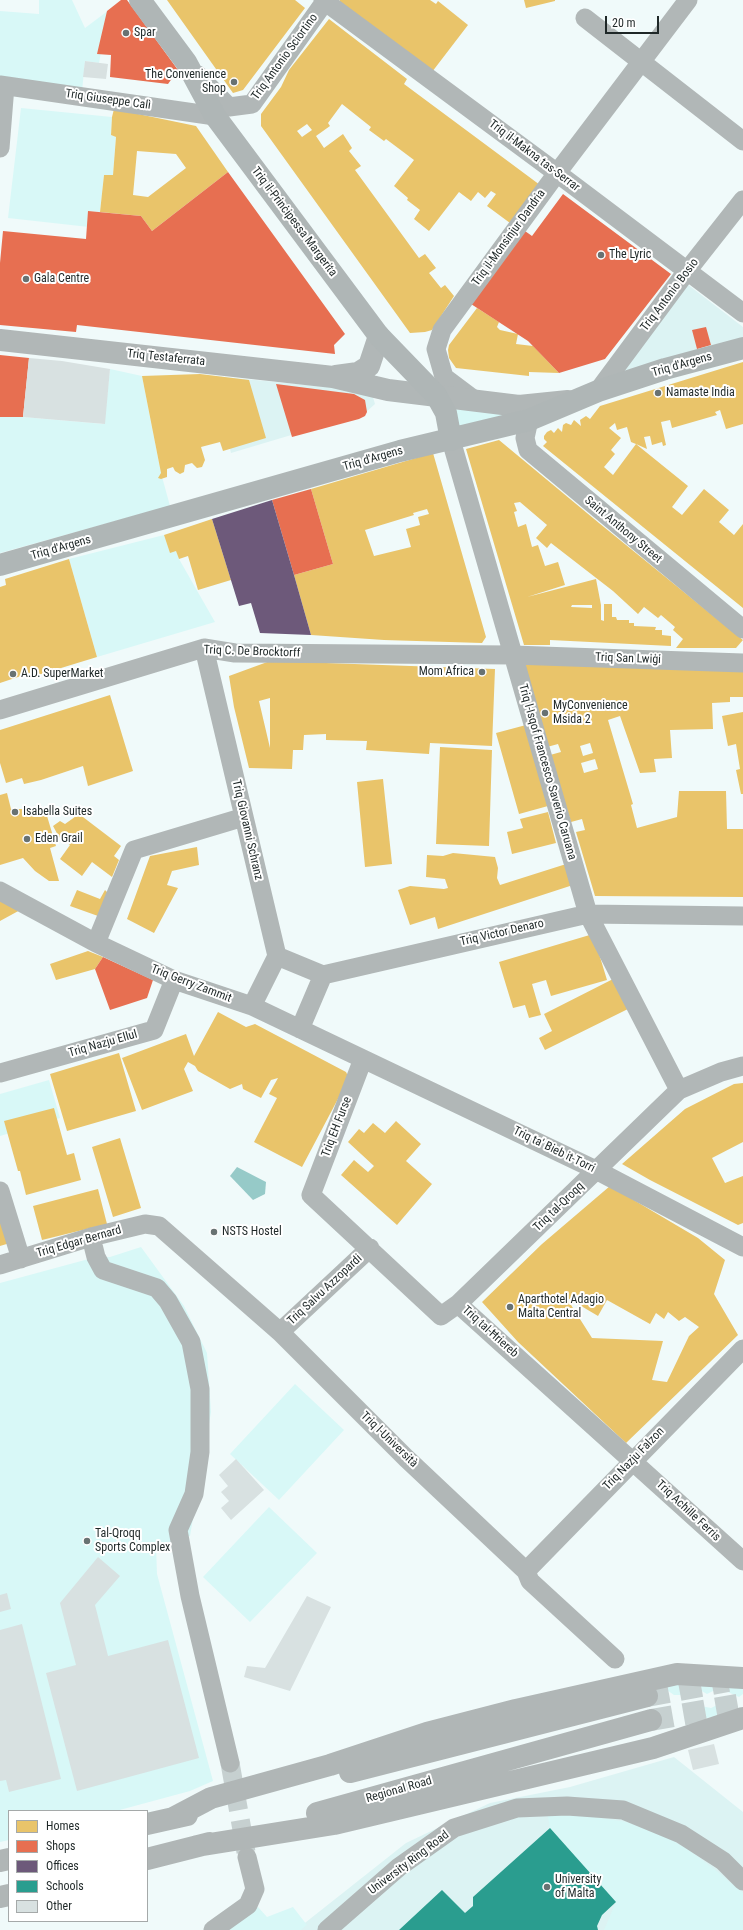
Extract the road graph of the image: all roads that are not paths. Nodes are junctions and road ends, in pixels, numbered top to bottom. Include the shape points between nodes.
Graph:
1 (140, 0) edge
2 (325, 0) edge
3 (688, 0) edge
4 (585, 18) dead end
5 (186, 62) junction
6 (642, 62) junction
7 (2, 85) edge
8 (215, 116) junction
9 (743, 141) edge
10 (0, 148) edge
11 (557, 173) junction
12 (743, 200) edge
13 (687, 271) junction
14 (743, 313) edge
15 (379, 336) junction
16 (0, 340) edge
17 (743, 348) edge
18 (333, 377) junction
19 (598, 391) junction
20 (436, 395) junction
21 (579, 400) junction
22 (476, 401) junction
23 (529, 420) junction
24 (450, 440) junction
25 (0, 565) edge
26 (743, 629) edge
27 (204, 648) junction
28 (513, 655) junction
29 (743, 663) edge
30 (0, 710) edge
31 (244, 817) junction
32 (0, 891) edge
33 (588, 914) junction
34 (743, 916) edge
35 (96, 943) junction
36 (277, 956) junction
37 (323, 975) junction
38 (174, 980) junction
39 (252, 1006) junction
40 (300, 1030) junction
41 (363, 1059) junction
42 (743, 1066) edge
43 (0, 1073) edge
44 (679, 1090) junction
45 (596, 1170) junction
46 (0, 1191) edge
47 (311, 1195) joint
48 (159, 1226) joint
49 (91, 1237) junction
50 (743, 1247) edge
51 (370, 1248) junction
52 (21, 1259) junction
53 (0, 1265) edge
54 (458, 1304) junction
55 (280, 1332) junction
56 (743, 1349) edge
57 (633, 1460) junction
58 (743, 1561) edge
59 (526, 1571) junction
60 (615, 1659) dead end
61 (743, 1678) edge
62 (647, 1696) tunnel mouth
63 (743, 1718) edge
64 (651, 1720) tunnel mouth
65 (230, 1763) tunnel mouth
66 (173, 1818) junction
67 (148, 1824) edge
68 (197, 1846) junction
69 (248, 1857) tunnel mouth
70 (148, 1860) edge
71 (743, 1881) edge
72 (213, 1930) edge
73 (327, 1930) edge

1 - 5 main road, Triq il-Prinċipessa Margerita
2 - 5 street, Triq Antonio Sciortino via 252,104 228,107
2 - 11 street, Triq il-Makna tas-Serrar
3 - 6 street, Triq il-Monsinjur Dandria
4 - 6 street
5 - 8 main road, Triq il-Prinċipessa Margerita
6 - 9 street
6 - 11 street, Triq il-Monsinjur Dandria
7 - 8 street, Triq Giuseppe Calì
7 - 10 street
8 - 15 main road, Triq il-Prinċipessa Margerita
11 - 13 street, Triq il-Makna tas-Serrar
11 - 22 street, Triq il-Monsinjur Dandria via 442,330 436,349 444,377
12 - 13 street, Triq Antonio Bosio
13 - 14 street, Triq il-Makna tas-Serrar
13 - 19 street, Triq Antonio Bosio
15 - 18 street, Triq Testaferrata via 369,366 358,373
15 - 20 main road, Triq il-Prinċipessa Margerita
16 - 18 street, Triq Testaferrata
17 - 19 main road, Triq d'Argens via 665,369
18 - 20 street, Triq Testaferrata via 388,390
19 - 21 main road, Triq d'Argens
20 - 22 street, Triq Testaferrata
20 - 24 main road, Triq il-Prinċipessa Margerita via 446,413
21 - 22 street, Triq Testaferrata via 519,406
21 - 23 main road, Triq d'Argens
23 - 24 main road, Triq d'Argens
23 - 26 street, Saint Anthony Street via 524,438 528,450
24 - 25 main road, Triq d'Argens via 400,451
24 - 28 street, Triq l-Isqof Francesco Saverio Caruana
27 - 28 street, Triq C. De Brocktorff via 235,653
27 - 30 street, Triq C. De Brocktorff
27 - 31 street, Triq Giovanni Schranz
28 - 29 street, Triq San Lwiġi
28 - 33 street, Triq l-Isqof Francesco Saverio Caruana
31 - 35 street via 134,850
31 - 36 street, Triq Giovanni Schranz
32 - 35 street, Triq Gerry Zammit
33 - 34 street, Triq Victor Denaro
33 - 37 street, Triq Victor Denaro
33 - 44 street, Triq l-Isqof Francesco Saverio Caruana
35 - 38 street, Triq Gerry Zammit
36 - 37 street
36 - 39 street
37 - 40 street
38 - 39 street, Triq Gerry Zammit
38 - 43 street, Triq Nazju Ellul via 154,1030
39 - 40 street, Triq Gerry Zammit
40 - 41 street, Triq Gerry Zammit
41 - 45 street, Triq ta' Bieb it-Torri
41 - 47 street, Triq EH Furse
42 - 44 street, Triq tal-Qroqq via 720,1072
44 - 45 street, Triq tal-Qroqq
45 - 50 street, Triq ta' Bieb it-Torri
45 - 54 street, Triq tal-Qroqq
46 - 52 street
47 - 51 street, Triq tal-Ħriereb
48 - 49 street, Triq Edgar Bernard via 145,1224
48 - 55 street, Triq l-Università
49 - 52 street, Triq Edgar Bernard
49 - 65 street via 96,1257 103,1270 157,1288 168,1301 191,1342 200,1390 200,1452 194,1494 178,1530 190,1596
51 - 54 street, Triq tal-Ħriereb via 442,1316
51 - 55 street, Triq Salvu Azzopardi
52 - 53 street, Triq Edgar Bernard
54 - 57 street, Triq tal-Ħriereb
55 - 59 street, Triq l-Università via 406,1458
56 - 57 street, Triq Nazju Falzon
57 - 58 street, Triq Achille Ferris
57 - 59 street, Triq Nazju Falzon
59 - 60 street, Triq l-Università via 530,1581
61 - 66 highway via 677,1674 524,1708 427,1733 330,1765 211,1798
62 - 66 highway
63 - 68 highway via 653,1748 334,1824
64 - 68 highway, Regional Road
66 - 67 highway
68 - 70 highway, Regional Road
69 - 72 street via 255,1889 248,1905
71 - 73 street, University Ring Road via 723,1861 681,1834 623,1810 567,1806 517,1808 454,1828 399,1867

